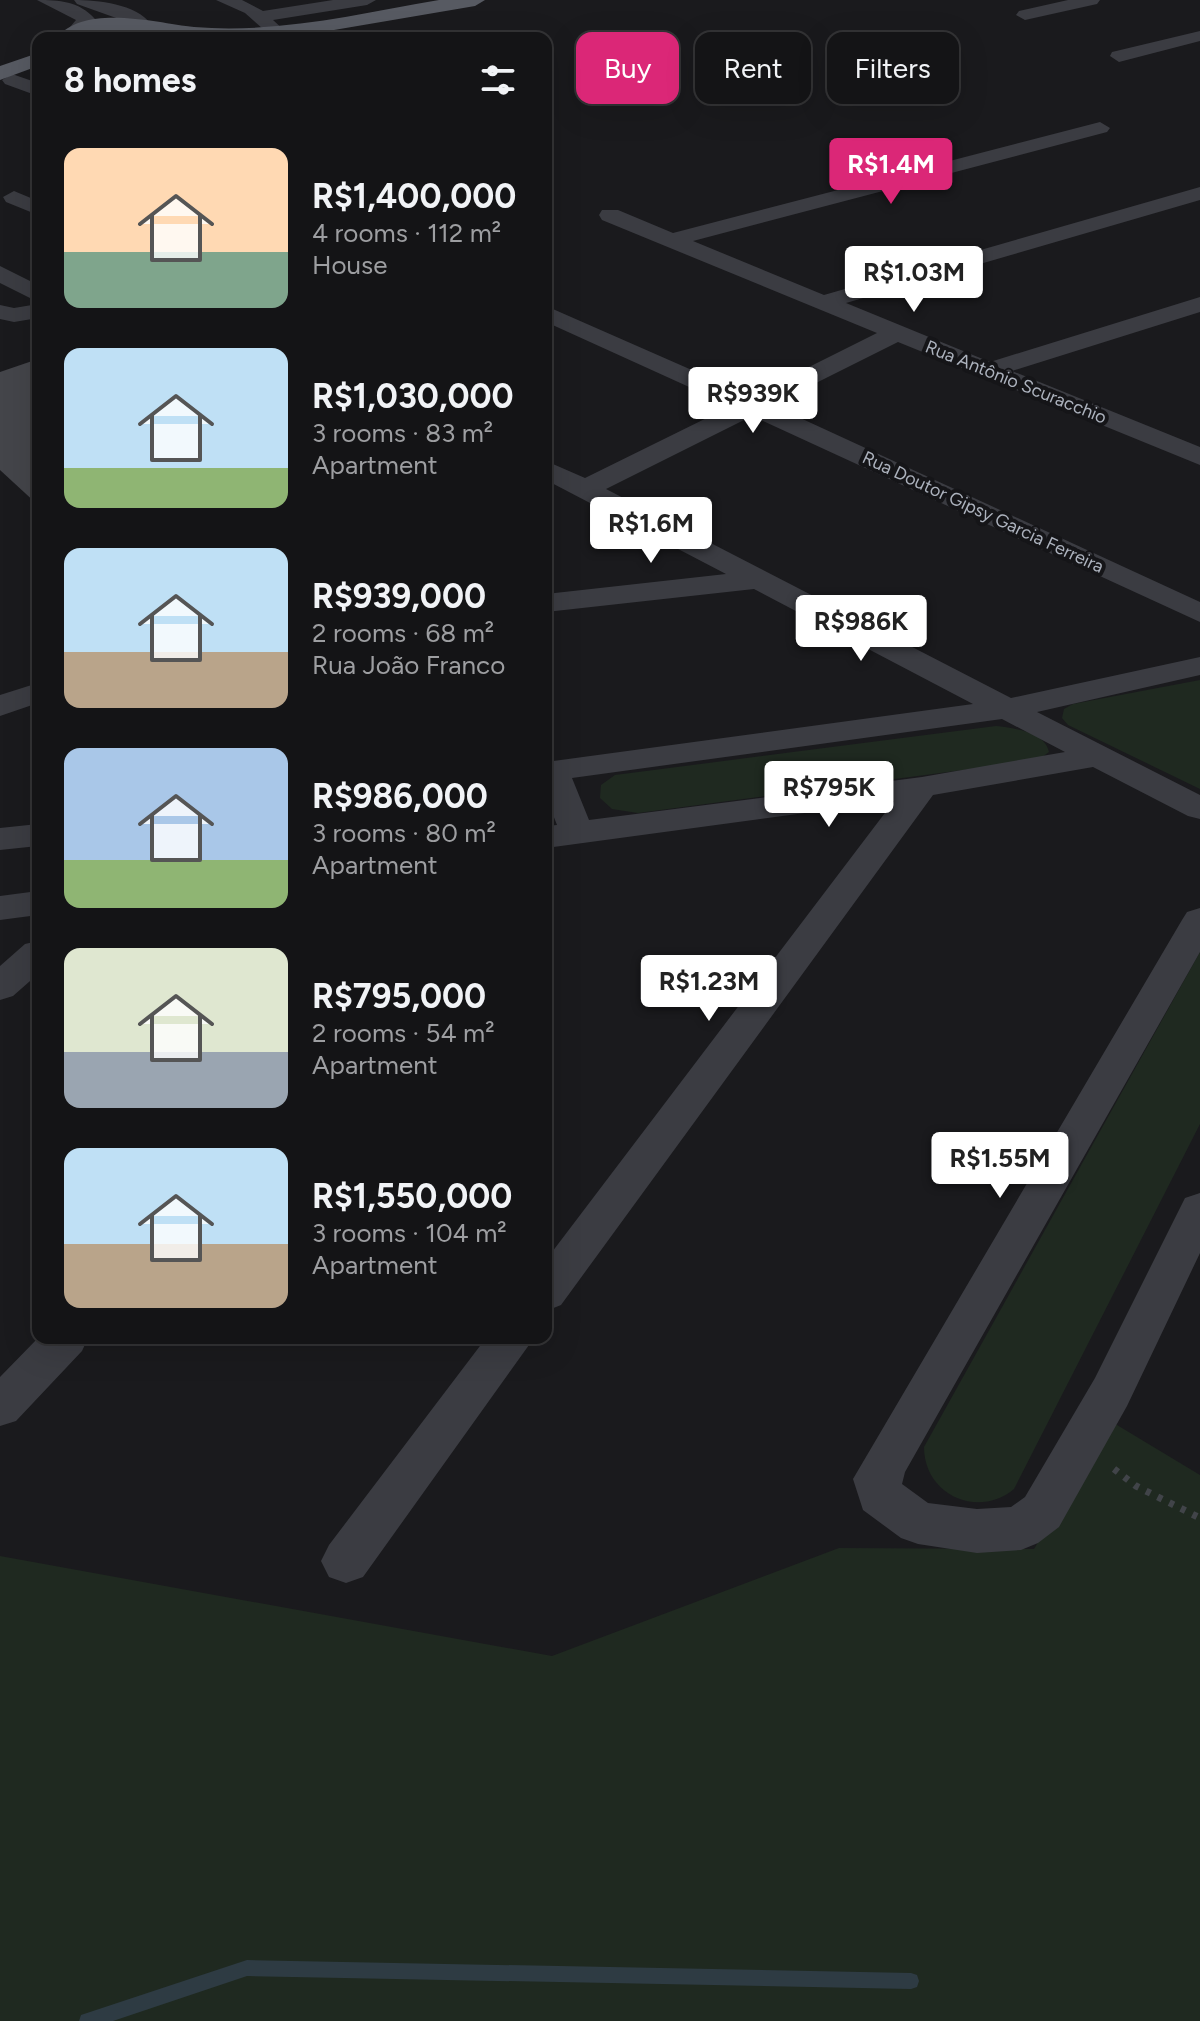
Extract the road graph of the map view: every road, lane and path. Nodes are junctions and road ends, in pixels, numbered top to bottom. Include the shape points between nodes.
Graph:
1 (46, 0) edge
2 (83, 0) edge
3 (225, 0) edge
4 (367, 0) edge
5 (475, 0) edge
6 (1091, 0) edge
7 (1025, 15) dead end
8 (263, 22) edge
9 (142, 24) junction
10 (74, 32) edge
11 (86, 32) edge
12 (163, 32) edge
13 (232, 32) edge
14 (1200, 36) edge
15 (1119, 56) dead end
16 (32, 62) edge
17 (7, 76) edge
18 (32, 76) edge
19 (32, 87) edge
20 (1100, 128) dead end
21 (1200, 193) edge
22 (14, 197) dead end
23 (32, 206) edge
24 (610, 215) dead end
25 (672, 240) junction
26 (1, 287) edge
27 (32, 296) edge
28 (824, 302) junction
29 (1200, 304) edge
30 (0, 312) edge
31 (32, 312) edge
32 (552, 316) edge
33 (897, 333) junction
34 (989, 370) junction
35 (753, 407) junction
36 (1200, 457) edge
37 (552, 472) edge
38 (585, 489) junction
39 (762, 579) junction
40 (552, 602) edge
41 (1200, 613) edge
42 (1200, 666) edge
43 (1006, 709) junction
44 (1099, 756) junction
45 (552, 772) edge
46 (922, 787) junction
47 (552, 788) edge
48 (1200, 809) edge
49 (561, 835) edge
50 (32, 836) edge
51 (0, 839) edge
52 (32, 904) edge
53 (0, 908) edge
54 (1200, 920) edge
55 (32, 958) edge
56 (0, 987) edge
57 (1200, 1209) edge
58 (552, 1285) edge
59 (60, 1344) edge
60 (508, 1344) edge
61 (0, 1407) edge
62 (1110, 1462) dead end
63 (1200, 1518) edge
64 (346, 1561) dead end

1 - 10 street via 86,19
2 - 9 street
3 - 8 street
4 - 8 street
5 - 8 main road
6 - 7 street
8 - 13 main road
9 - 11 main road
9 - 12 main road
14 - 15 street
16 - 17 main road
17 - 18 main road
17 - 19 street
20 - 25 street
21 - 28 street
22 - 23 street
24 - 25 street, Rua Antônio Scuracchio
25 - 28 street, Rua Antônio Scuracchio
26 - 27 street
28 - 33 street, Rua Antônio Scuracchio
29 - 34 street
30 - 31 street
32 - 35 street, Rua Doutor Gipsy Garcia Ferreira
33 - 34 street, Rua Antônio Scuracchio
33 - 35 street
34 - 36 street, Rua Antônio Scuracchio
35 - 38 street
35 - 41 street, Rua Doutor Gipsy Garcia Ferreira
37 - 38 street
38 - 39 street
39 - 40 street
39 - 43 street
42 - 43 street
43 - 44 street
43 - 45 street
44 - 46 street
44 - 48 street
46 - 49 street
46 - 58 street
47 - 49 street
50 - 51 street
52 - 53 street
54 - 57 street via 888,1458 877,1479 880,1495 918,1523 977,1531 1021,1528 1042,1512 1111,1392
55 - 56 street
59 - 61 street
60 - 64 street
62 - 63 path via 1116,1473 1136,1486

